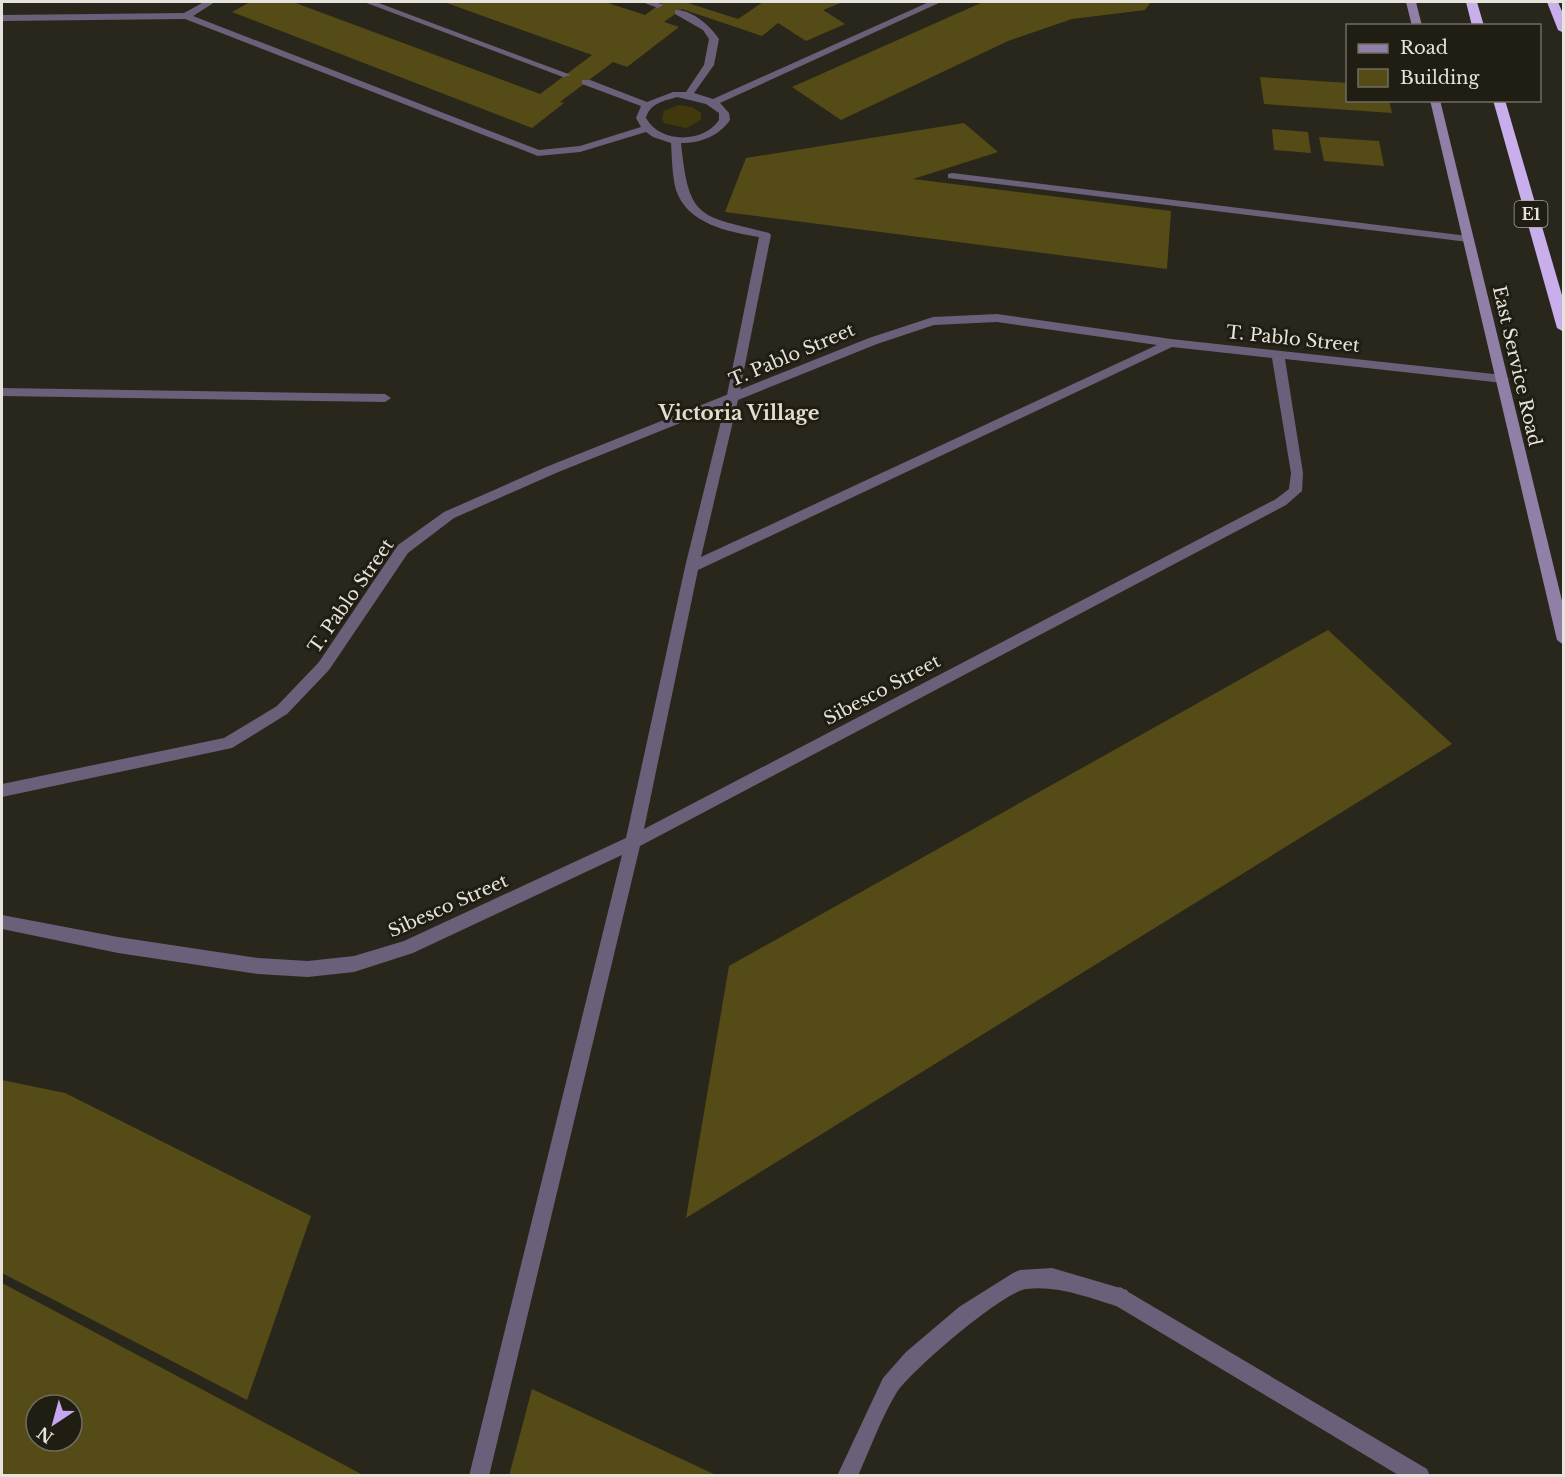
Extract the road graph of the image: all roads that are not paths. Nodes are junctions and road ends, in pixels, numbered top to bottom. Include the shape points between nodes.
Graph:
1 (210, 2) edge
2 (369, 2) edge
3 (647, 2) edge
4 (936, 2) edge
5 (1412, 2) edge
6 (1472, 2) edge
7 (1552, 2) edge
8 (658, 5) dead end
9 (678, 12) dead end
10 (186, 16) junction
11 (2, 18) edge
12 (1477, 22) edge
13 (1417, 24) edge
14 (1563, 30) edge
15 (566, 75) dead end
16 (586, 82) dead end
17 (689, 94) junction
18 (715, 102) junction
19 (1435, 102) edge
20 (1500, 102) edge
21 (647, 105) junction
22 (646, 129) junction
23 (676, 140) junction
24 (952, 176) dead end
25 (1468, 239) junction
26 (1563, 327) edge
27 (1172, 343) junction
28 (1278, 356) junction
29 (1503, 380) junction
30 (2, 392) edge
31 (385, 398) dead end
32 (732, 399) junction
33 (692, 567) junction
34 (1563, 640) edge
35 (2, 790) edge
36 (633, 842) junction
37 (2, 922) edge
38 (479, 1476) edge
39 (847, 1476) edge
40 (1420, 1476) edge

1 - 10 street
2 - 15 street
3 - 8 street
4 - 18 street
5 - 13 main road
6 - 12 highway
7 - 14 highway
9 - 17 street via 707,27 714,39 709,65
10 - 11 street
10 - 22 street via 538,153 585,150
16 - 21 street
17 - 18 street
17 - 21 street via 665,96
18 - 23 street via 723,116 714,131
19 - 25 main road, East Service Road
20 - 26 highway, E1
21 - 22 street via 641,113
22 - 23 street
23 - 32 street via 684,195 695,210 720,224 765,235
24 - 25 street
25 - 29 main road, East Service Road
27 - 28 street, T. Pablo Street
27 - 32 street, T. Pablo Street via 997,318 933,321 873,341
27 - 33 street
28 - 29 street, T. Pablo Street
28 - 36 street, Sibesco Street via 1297,473 1295,491 1281,502
29 - 34 main road, East Service Road
30 - 31 street
32 - 33 street
32 - 35 street, T. Pablo Street via 449,515 403,549 324,666 282,710 227,744
33 - 36 street
36 - 37 street, Sibesco Street via 406,948 354,964 308,969 258,966 118,945
36 - 38 street
39 - 40 street via 890,1385 913,1359 966,1314 1020,1280 1052,1278 1120,1297

